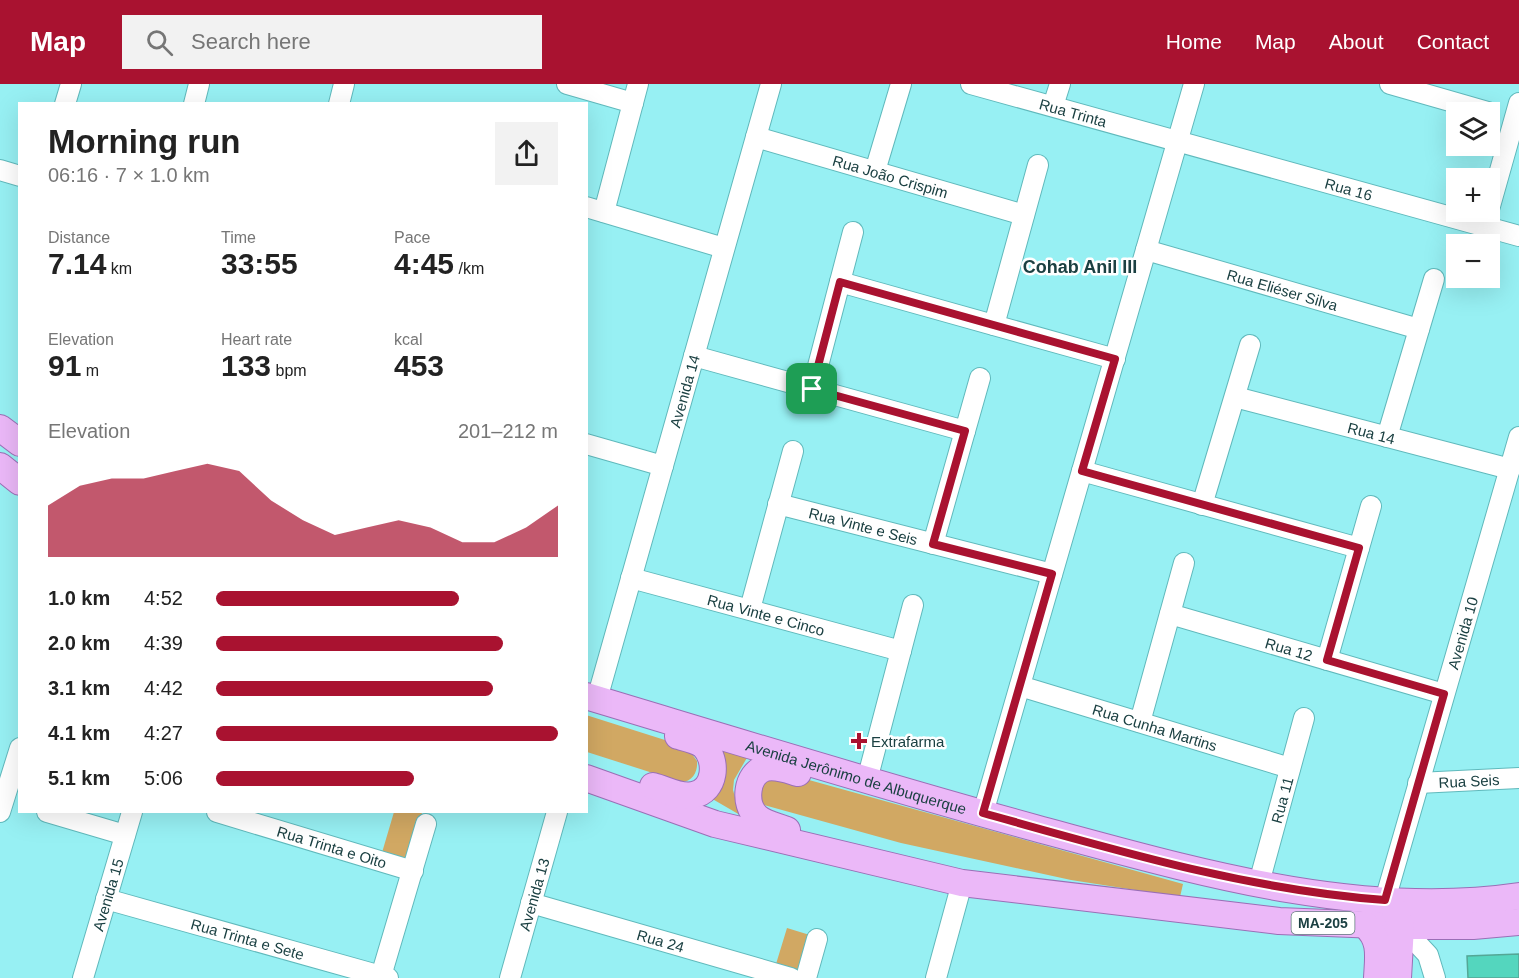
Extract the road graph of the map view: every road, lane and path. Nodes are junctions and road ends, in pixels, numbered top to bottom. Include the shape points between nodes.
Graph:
1 (71, 84) edge
2 (200, 84) edge
3 (344, 84) edge
4 (567, 84) edge
5 (771, 84) edge
6 (901, 84) edge
7 (971, 84) edge
8 (1060, 84) edge
9 (1194, 84) edge
10 (1390, 84) edge
11 (635, 93) edge
12 (66, 102) edge
13 (195, 102) edge
14 (340, 102) edge
15 (1451, 102) edge
16 (1053, 106) junction
17 (1500, 114) edge
18 (1517, 115) edge
19 (756, 137) junction
20 (1178, 140) junction
21 (1038, 165) dead end
22 (0, 170) edge
23 (875, 171) junction
24 (1500, 172) edge
25 (18, 175) edge
26 (1446, 209) edge
27 (595, 210) edge
28 (1024, 215) junction
29 (1492, 222) edge
30 (853, 232) dead end
31 (1519, 236) edge
32 (724, 248) junction
33 (1146, 250) junction
34 (1434, 279) dead end
35 (840, 282) junction
36 (994, 325) junction
37 (1419, 329) junction
38 (1250, 345) dead end
39 (694, 357) junction
40 (1115, 359) junction
41 (980, 378) dead end
42 (812, 389) junction
43 (1235, 396) junction
44 (0, 428) edge
45 (965, 431) junction
46 (1387, 437) junction
47 (1519, 437) edge
48 (18, 442) edge
49 (588, 445) edge
50 (793, 451) dead end
51 (0, 466) edge
52 (663, 466) junction
53 (1509, 470) junction
54 (1082, 471) junction
55 (18, 480) edge
56 (778, 504) junction
57 (1203, 505) junction
58 (1371, 506) dead end
59 (933, 544) junction
60 (1359, 548) junction
61 (1184, 563) dead end
62 (1052, 574) junction
63 (631, 578) junction
64 (913, 605) dead end
65 (750, 609) junction
66 (1170, 614) junction
67 (901, 651) junction
68 (1327, 660) junction
69 (1020, 686) junction
70 (1444, 694) junction
71 (590, 701) edge
72 (1304, 718) dead end
73 (1140, 722) junction
74 (18, 758) edge
75 (588, 766) edge
76 (1290, 768) junction
77 (1519, 778) edge
78 (588, 779) edge
79 (867, 780) junction
80 (1418, 783) junction
81 (8, 805) edge
82 (50, 813) edge
83 (132, 813) edge
84 (220, 813) edge
85 (557, 813) edge
86 (983, 813) junction
87 (426, 824) dead end
88 (125, 835) junction
89 (413, 871) junction
90 (962, 884) junction
91 (1259, 884) junction
92 (1519, 896) edge
93 (106, 899) junction
94 (1385, 900) junction
95 (531, 903) junction
96 (1519, 922) edge
97 (1365, 925) junction
98 (1401, 926) junction
99 (817, 939) dead end
100 (385, 977) edge
101 (83, 978) edge
102 (510, 978) edge
103 (791, 978) edge
104 (806, 978) edge
105 (936, 978) edge
106 (1377, 978) edge
107 (1398, 978) edge
108 (1435, 978) edge

1 - 12 street
2 - 13 street
3 - 14 street
4 - 11 street
5 - 19 street, Avenida 14
6 - 23 street
7 - 16 street, Rua Trinta
8 - 16 street
9 - 20 street
10 - 15 street
11 - 27 street
16 - 20 street, Rua Trinta
17 - 18 street
18 - 24 street
19 - 23 street, Rua João Crispim
19 - 32 street, Avenida 14
20 - 26 street, Rua 16
20 - 33 street
21 - 28 street
22 - 25 street
23 - 28 street, Rua João Crispim
27 - 32 street
28 - 36 street
29 - 31 street, Rua 16
30 - 35 street
32 - 39 street, Avenida 14
33 - 37 street, Rua Eliéser Silva
33 - 40 street
34 - 37 street
35 - 36 street
35 - 42 street
36 - 40 street
37 - 46 street
38 - 43 street
39 - 42 street
39 - 52 street, Avenida 14
40 - 54 street
41 - 45 street
42 - 45 street
43 - 46 street, Rua 14
43 - 57 street
44 - 48 main road
45 - 59 street
46 - 53 street, Rua 14
47 - 53 street, Avenida 10
49 - 52 street
50 - 56 street
51 - 55 main road
52 - 63 street, Avenida 14
53 - 70 street, Avenida 10
54 - 57 street
54 - 62 street
56 - 59 street, Rua Vinte e Seis
56 - 65 street
57 - 60 street
58 - 60 street
59 - 62 street, Rua Vinte e Seis
60 - 68 street
61 - 66 street
62 - 69 street
63 - 65 street, Rua Vinte e Cinco
63 - 71 street, Avenida 14
64 - 67 street
65 - 67 street, Rua Vinte e Cinco
66 - 68 street, Rua 12
66 - 73 street
67 - 79 street
68 - 70 street, Rua 12
69 - 73 street, Rua Cunha Martins
69 - 86 street
70 - 80 street, Avenida 10
71 - 75 main road via 699,742 710,754 713,769 706,788 688,795
71 - 79 main road, Avenida Jerônimo de Albuquerque
72 - 76 street, Rua 11
73 - 76 street, Rua Cunha Martins
74 - 81 street
76 - 91 street, Rua 11
77 - 80 street, Rua Seis
78 - 90 main road via 715,824
79 - 86 main road, Avenida Jerônimo de Albuquerque
80 - 94 street, Avenida 10
82 - 88 street
83 - 88 street, Avenida 15
84 - 89 street, Rua Trinta e Oito
85 - 95 street, Avenida 13
86 - 90 main road via 891,797 774,767 760,771 750,786 750,807 767,823
86 - 91 main road, Avenida Jerônimo de Albuquerque
87 - 89 street
88 - 93 street, Avenida 15
89 - 100 street
90 - 97 main road, MA-205 via 1279,921
90 - 105 street
91 - 94 main road, Avenida Jerônimo de Albuquerque
92 - 94 main road, Avenida Jerônimo de Albuquerque
93 - 100 street, Rua Trinta e Sete
93 - 101 street, Avenida 15
94 - 98 main road via 1396,912
95 - 102 street, Avenida 13
95 - 103 street, Rua 24
96 - 98 main road
97 - 98 main road, MA-205
97 - 106 main road via 1378,944
98 - 107 main road
98 - 108 street via 1428,955
99 - 104 street

